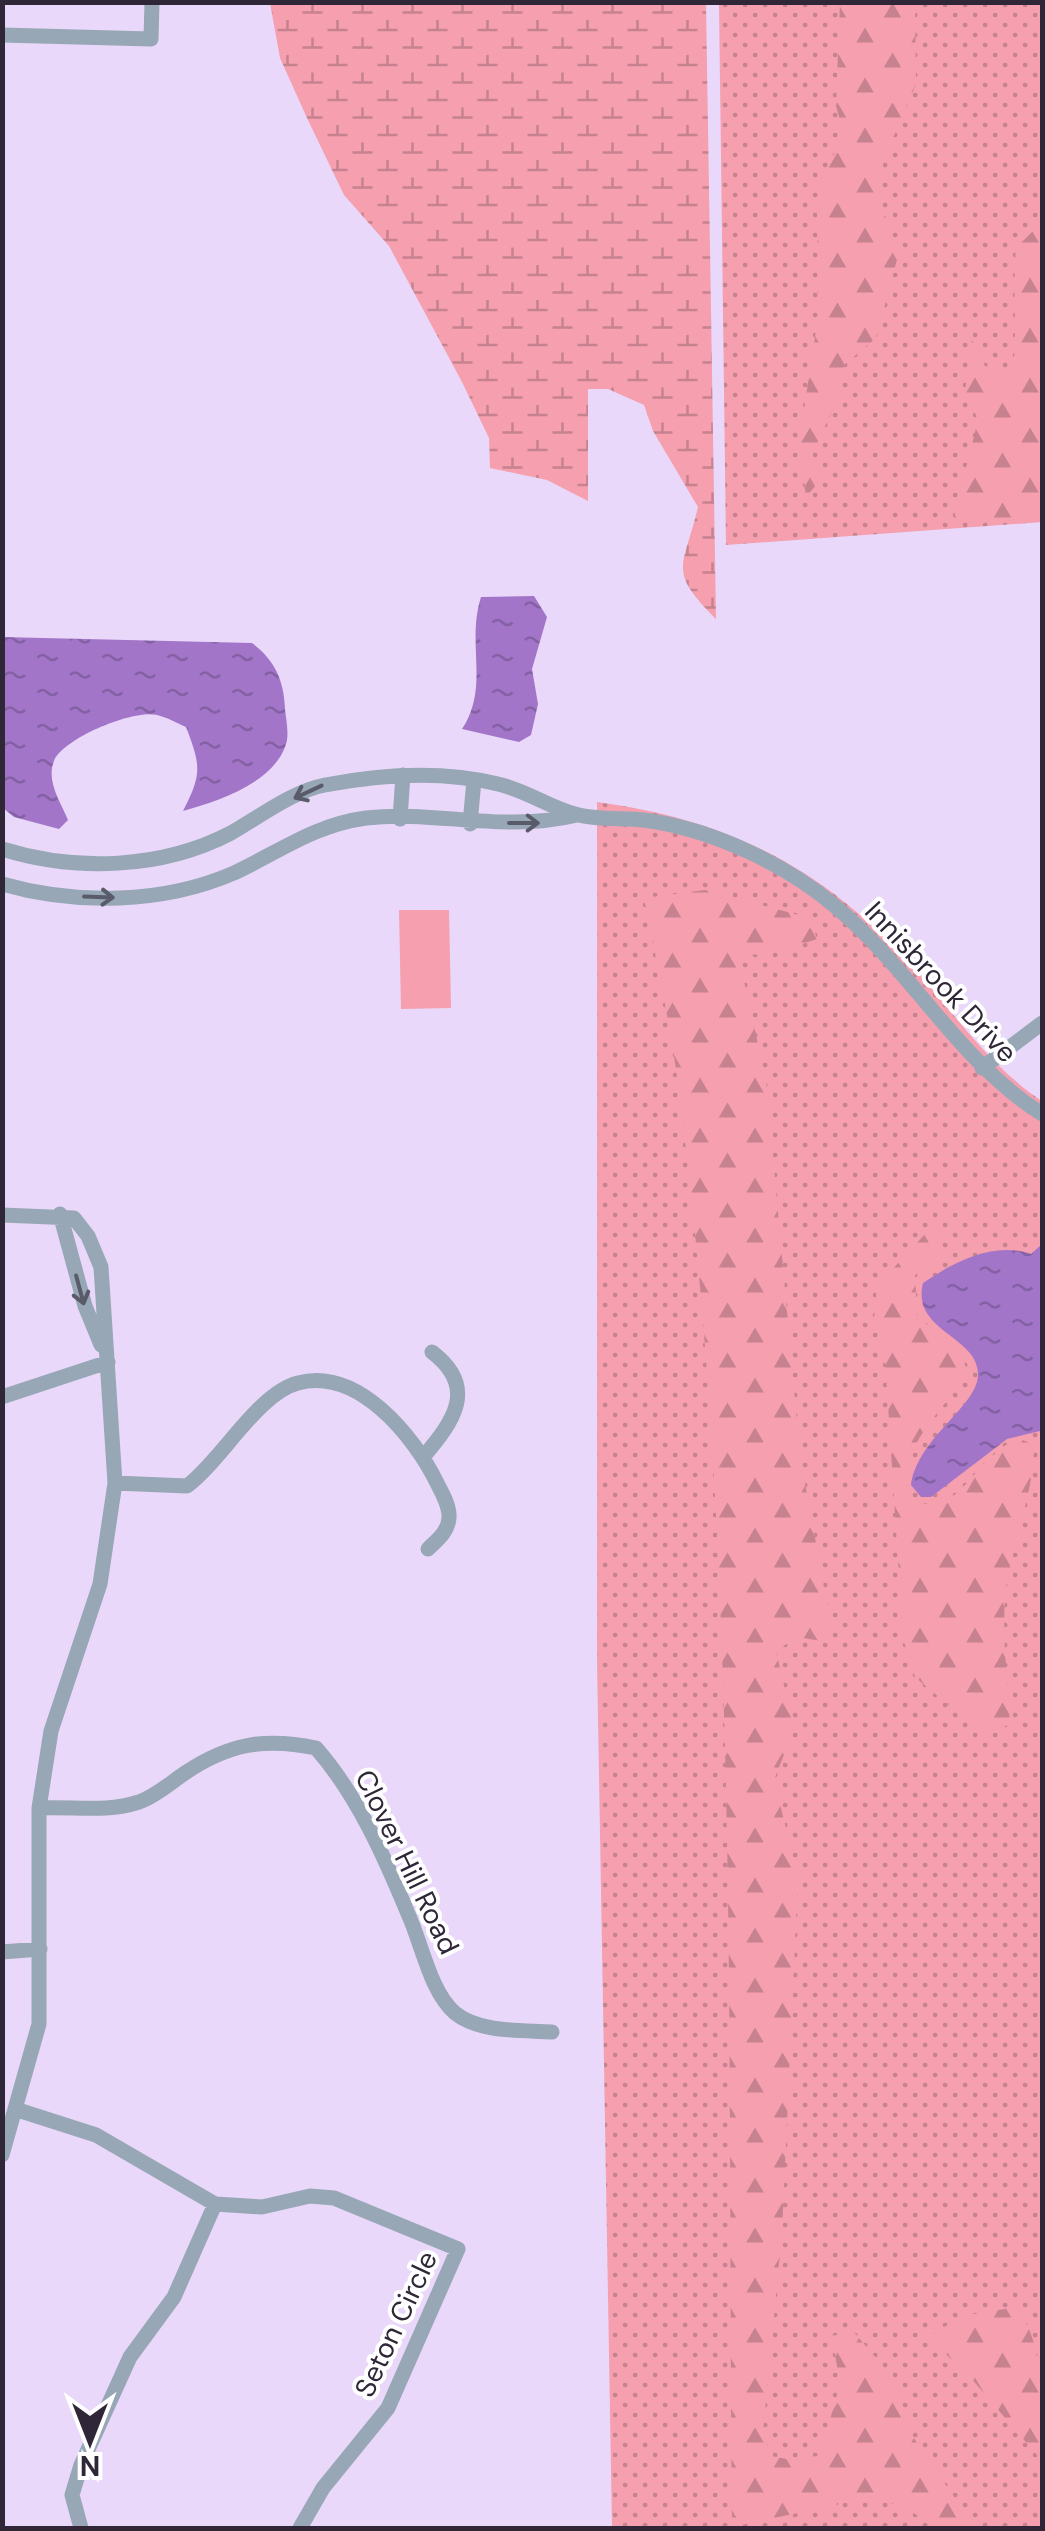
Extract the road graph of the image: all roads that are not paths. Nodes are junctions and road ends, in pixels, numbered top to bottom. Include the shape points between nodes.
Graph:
1 (152, 2) edge
2 (2, 36) edge
3 (403, 776) junction
4 (474, 780) junction
5 (577, 815) junction
6 (400, 819) junction
7 (470, 824) junction
8 (2, 850) edge
9 (2, 884) edge
10 (1042, 1023) edge
11 (982, 1068) junction
12 (1042, 1114) edge
13 (2, 1215) edge
14 (67, 1216) junction
15 (432, 1352) dead end
16 (108, 1362) junction
17 (2, 1397) edge
18 (424, 1456) junction
19 (115, 1483) junction
20 (428, 1549) dead end
21 (39, 1808) junction
22 (40, 1949) junction
23 (2, 1952) edge
24 (552, 2032) dead end
25 (18, 2110) junction
26 (2, 2155) edge
27 (215, 2204) junction
28 (82, 2528) edge
29 (300, 2528) edge

1 - 2 street via 151,39
3 - 4 street, Innisbrook Drive
3 - 6 street
3 -> 8 street, Innisbrook Drive via 318,786 209,844 146,861 88,864
4 - 5 street, Innisbrook Drive
4 - 7 street
7 -> 5 street, Innisbrook Drive via 544,823
5 - 11 street, Innisbrook Drive via 652,821 760,857 865,933
6 - 7 street, Innisbrook Drive
9 -> 6 street, Innisbrook Drive via 60,896 141,896 232,874 319,827
10 - 11 street
11 - 12 street, Innisbrook Drive
13 - 14 street
14 -> 16 street via 85,1306
14 - 16 street via 88,1236 100,1268
15 - 18 street via 450,1368 458,1395 452,1420
16 - 17 street
16 - 19 street
18 - 19 street via 385,1414 346,1388 317,1380 272,1398 187,1486
18 - 20 street via 449,1512 443,1534
19 - 21 street via 100,1584 51,1731
21 - 22 street
21 - 24 street, Clover Hill Road via 111,1810 143,1800 234,1746 316,1748 344,1780 445,2002 458,2016 488,2028
22 - 23 street
22 - 25 street via 39,2024
25 - 26 street
25 - 27 street via 96,2135
27 - 28 street via 174,2297 130,2358 81,2465 72,2495
27 - 29 street, Seton Circle via 262,2208 310,2196 334,2198 458,2249 388,2408 323,2488

